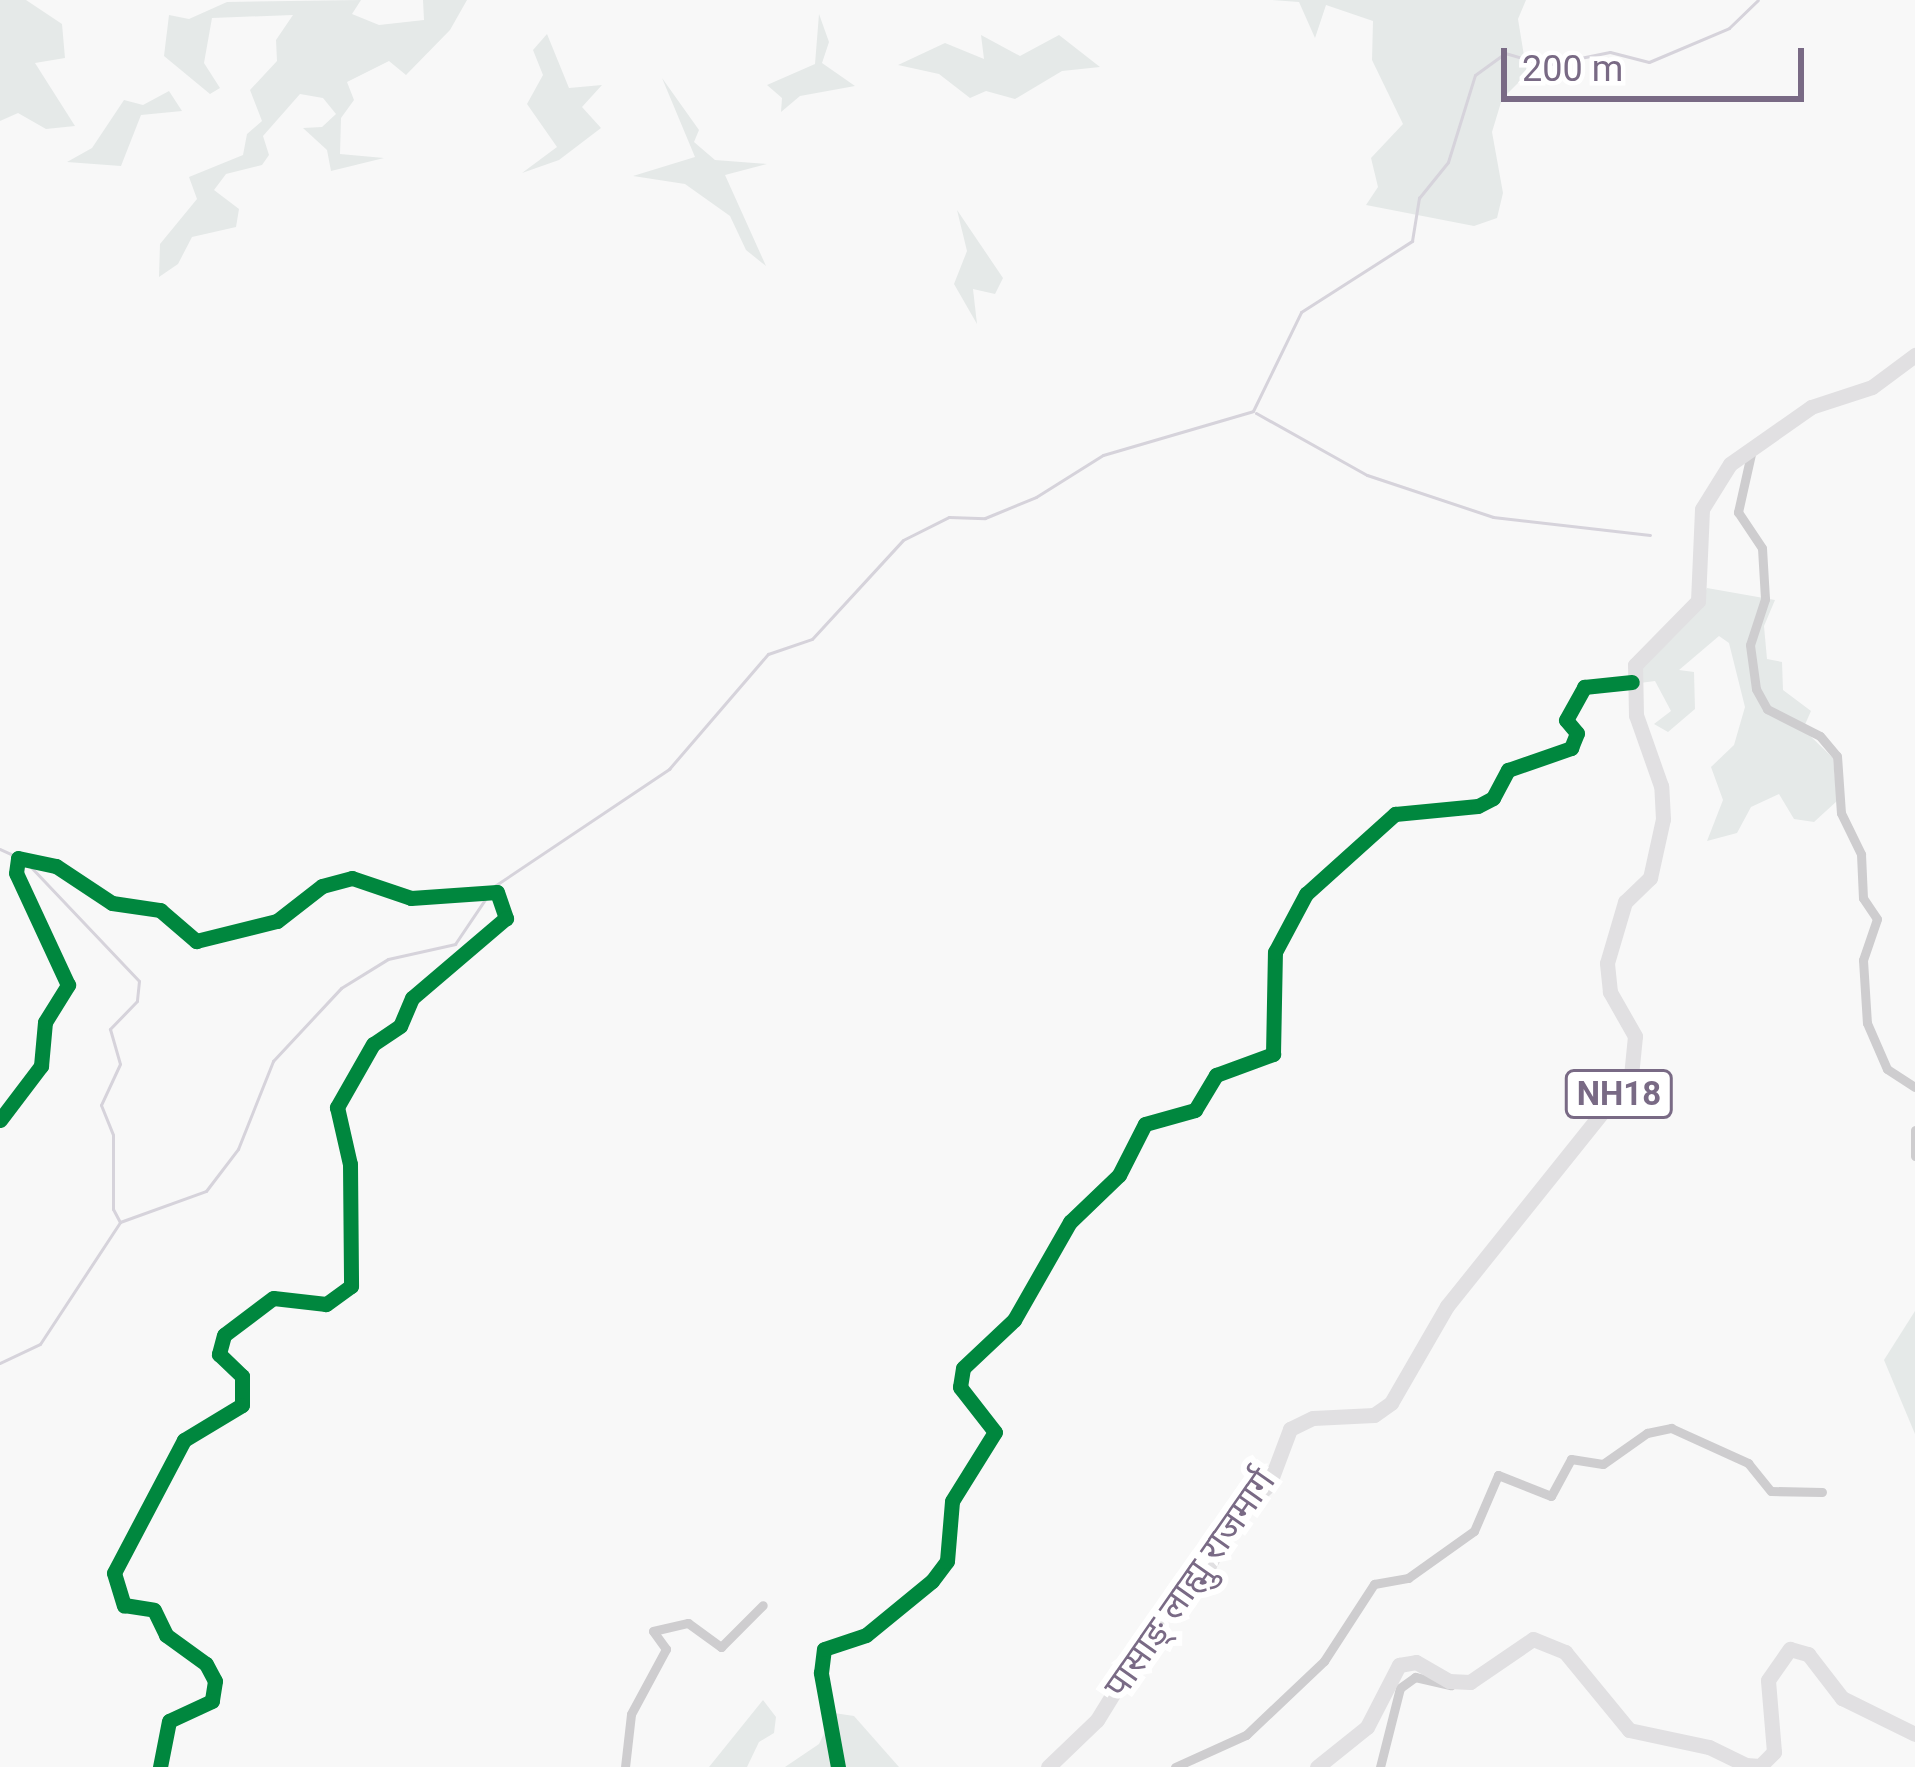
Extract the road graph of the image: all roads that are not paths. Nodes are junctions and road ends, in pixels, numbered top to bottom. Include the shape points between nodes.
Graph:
1 (1915, 355) edge
2 (1753, 445) junction
3 (1632, 682) junction
4 (1915, 1087) edge
5 (0, 1120) edge
6 (1915, 1130) edge
7 (1915, 1156) edge
8 (1822, 1492) dead end
9 (763, 1605) dead end
10 (1457, 1683) junction
11 (1915, 1734) edge
12 (1054, 1764) edge
13 (160, 1767) edge
14 (625, 1767) edge
15 (838, 1767) edge
16 (1175, 1767) edge
17 (1317, 1767) edge
18 (1380, 1767) edge

1 - 2 main road via 1872,387 1810,407
2 - 3 main road via 1702,508 1699,601 1657,634
2 - 4 street via 1738,512 1762,548 1766,599 1750,645 1756,689 1767,709 1820,736 1837,756 1840,813 1861,854 1863,898 1877,919 1863,960 1867,1023 1887,1069
3 - 12 main road, पासाङ् लाह्मु राजमार्ग / NH18 via 1663,819 1649,878 1625,902 1606,963 1610,992 1633,1026 1631,1076 1447,1306 1391,1403 1374,1415 1313,1418 1290,1429 1269,1485 1236,1514 1096,1720
3 - 15 street via 1584,687 1565,720 1577,733 1571,748 1508,770 1493,798 1478,806 1395,814 1306,895 1275,952 1273,1054 1216,1075 1195,1110 1145,1124 1119,1174 1070,1222 1014,1320 963,1368 960,1387 995,1432 952,1501 952,1536 939,1571 912,1605 866,1635 824,1649
5 - 13 street via 41,1066 45,1022 68,985 16,873 18,858 56,866 112,903 160,910 196,940 277,921 322,886 352,878 412,898 497,892 506,918 412,998 338,1107 350,1164 351,1286 326,1304 273,1298 224,1335 219,1354 242,1376 242,1405 184,1440 114,1574 124,1605 154,1610 166,1635 215,1681 212,1701 169,1721
6 - 7 street
8 - 16 street via 1771,1492 1748,1463 1671,1428 1647,1433 1603,1464 1571,1459 1551,1496 1498,1475 1474,1531 1408,1578 1374,1584 1324,1661 1246,1735
9 - 14 street via 721,1647 688,1623 653,1631 666,1649 631,1714
10 - 11 main road via 1545,1640 1565,1652 1630,1730 1760,1766 1777,1744 1768,1680 1784,1652 1798,1649 1842,1698
10 - 17 main road via 1416,1662 1399,1665 1367,1727
10 - 18 street via 1408,1680

